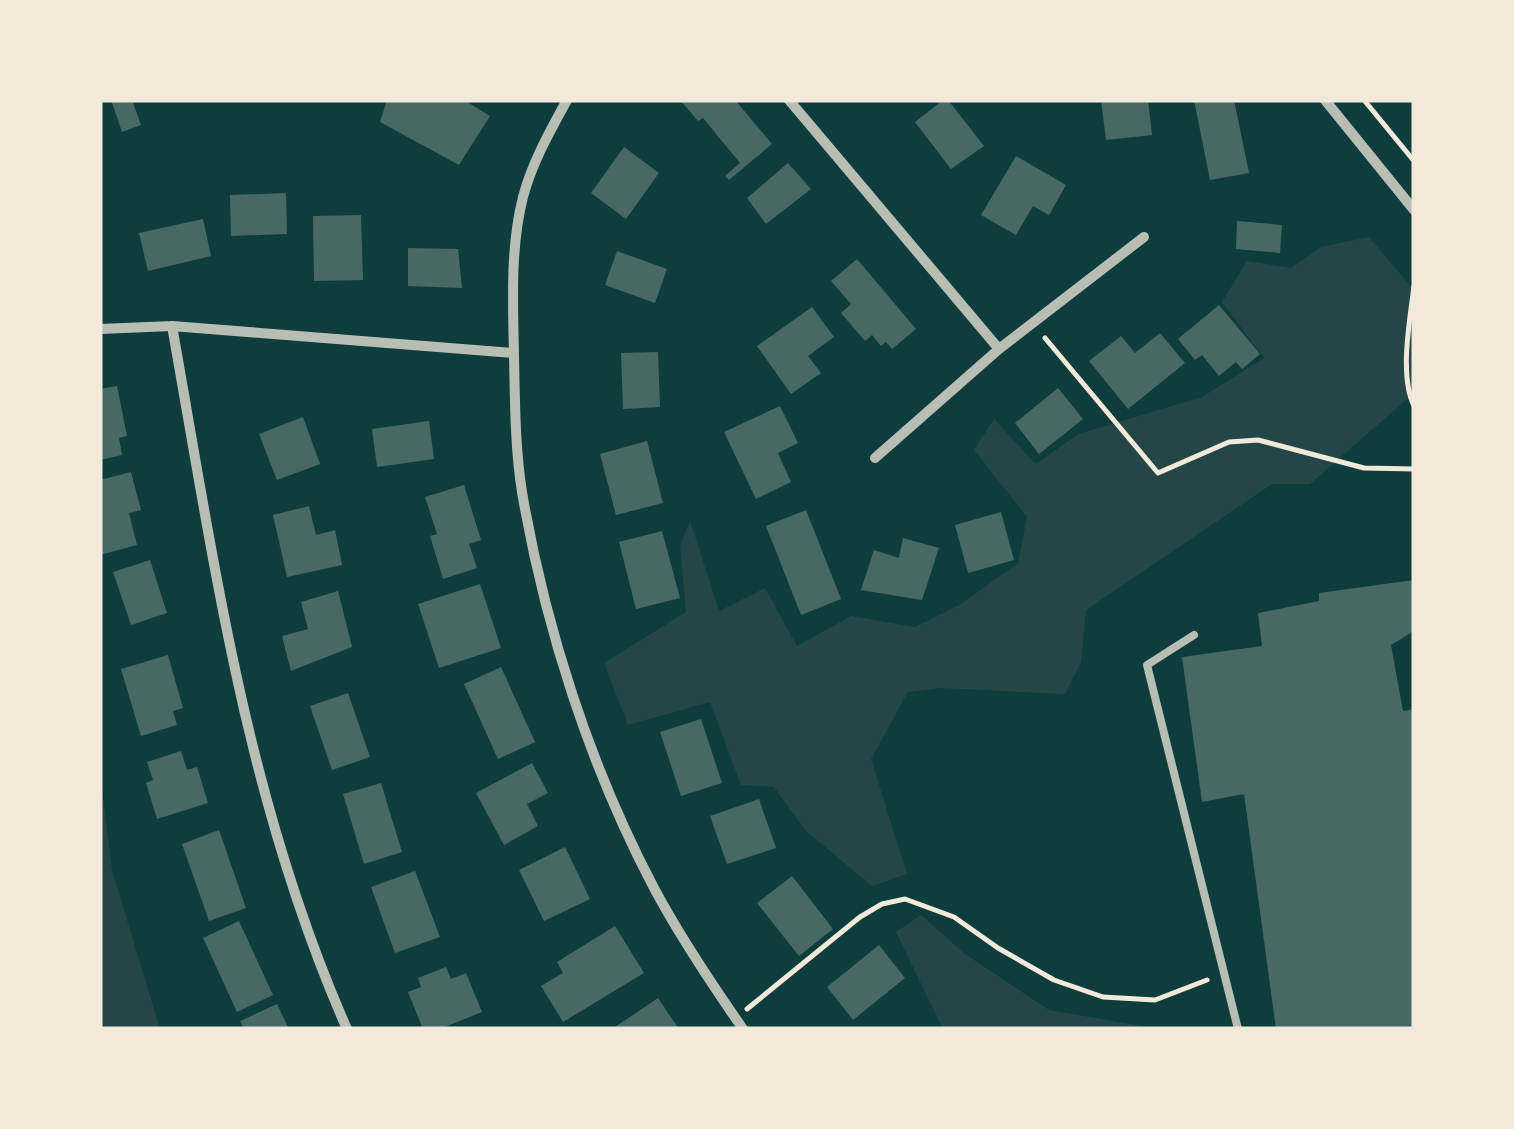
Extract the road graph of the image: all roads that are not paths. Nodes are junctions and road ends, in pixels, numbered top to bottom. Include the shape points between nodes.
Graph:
1 (566, 100) edge
2 (789, 100) edge
3 (1325, 100) edge
4 (1414, 210) edge
5 (1144, 237) dead end
6 (172, 326) junction
7 (100, 329) edge
8 (999, 349) junction
9 (514, 353) junction
10 (875, 458) dead end
11 (1194, 635) dead end
12 (347, 1029) edge
13 (743, 1029) edge
14 (1238, 1029) edge

1 - 9 street via 523,197 513,281
2 - 8 street
3 - 4 street
5 - 8 street
6 - 7 street
6 - 9 street
6 - 12 street via 238,694 290,884
8 - 10 street
9 - 13 street via 522,492 567,682 653,887
11 - 14 lane via 1147,665

